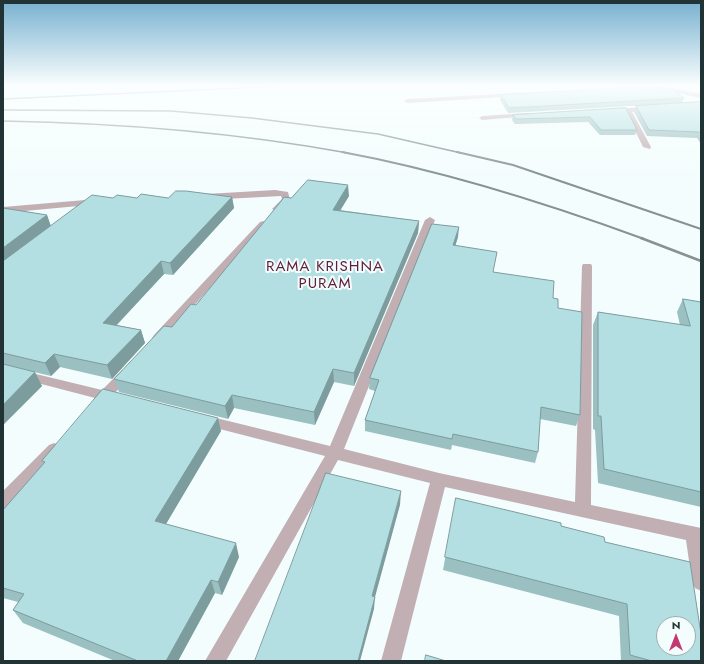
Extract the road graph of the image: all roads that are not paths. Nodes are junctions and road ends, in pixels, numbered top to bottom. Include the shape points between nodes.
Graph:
1 (519, 116) edge
2 (631, 116) edge
3 (482, 118) dead end
4 (647, 147) dead end
5 (195, 197) edge
6 (91, 202) junction
7 (107, 202) edge
8 (3, 210) edge
9 (79, 212) edge
10 (430, 220) dead end
11 (587, 266) dead end
12 (153, 344) edge
13 (132, 367) edge
14 (3, 370) edge
15 (105, 396) junction
16 (128, 401) edge
17 (89, 412) edge
18 (190, 416) edge
19 (62, 440) edge
20 (335, 452) junction
21 (439, 479) junction
22 (3, 502) edge
23 (583, 510) junction
24 (698, 535) edge
25 (701, 582) edge
26 (215, 661) edge
27 (391, 661) edge

1 - 3 street
2 - 4 street
5 - 12 street via 275,193 285,194 286,200
6 - 7 street
6 - 8 street
6 - 9 street
10 - 20 street
11 - 23 street
13 - 15 street
14 - 15 street
15 - 16 street
15 - 17 street
18 - 20 street
19 - 22 street
20 - 21 street
20 - 26 street
21 - 23 street
21 - 27 street
23 - 24 street
24 - 25 street

